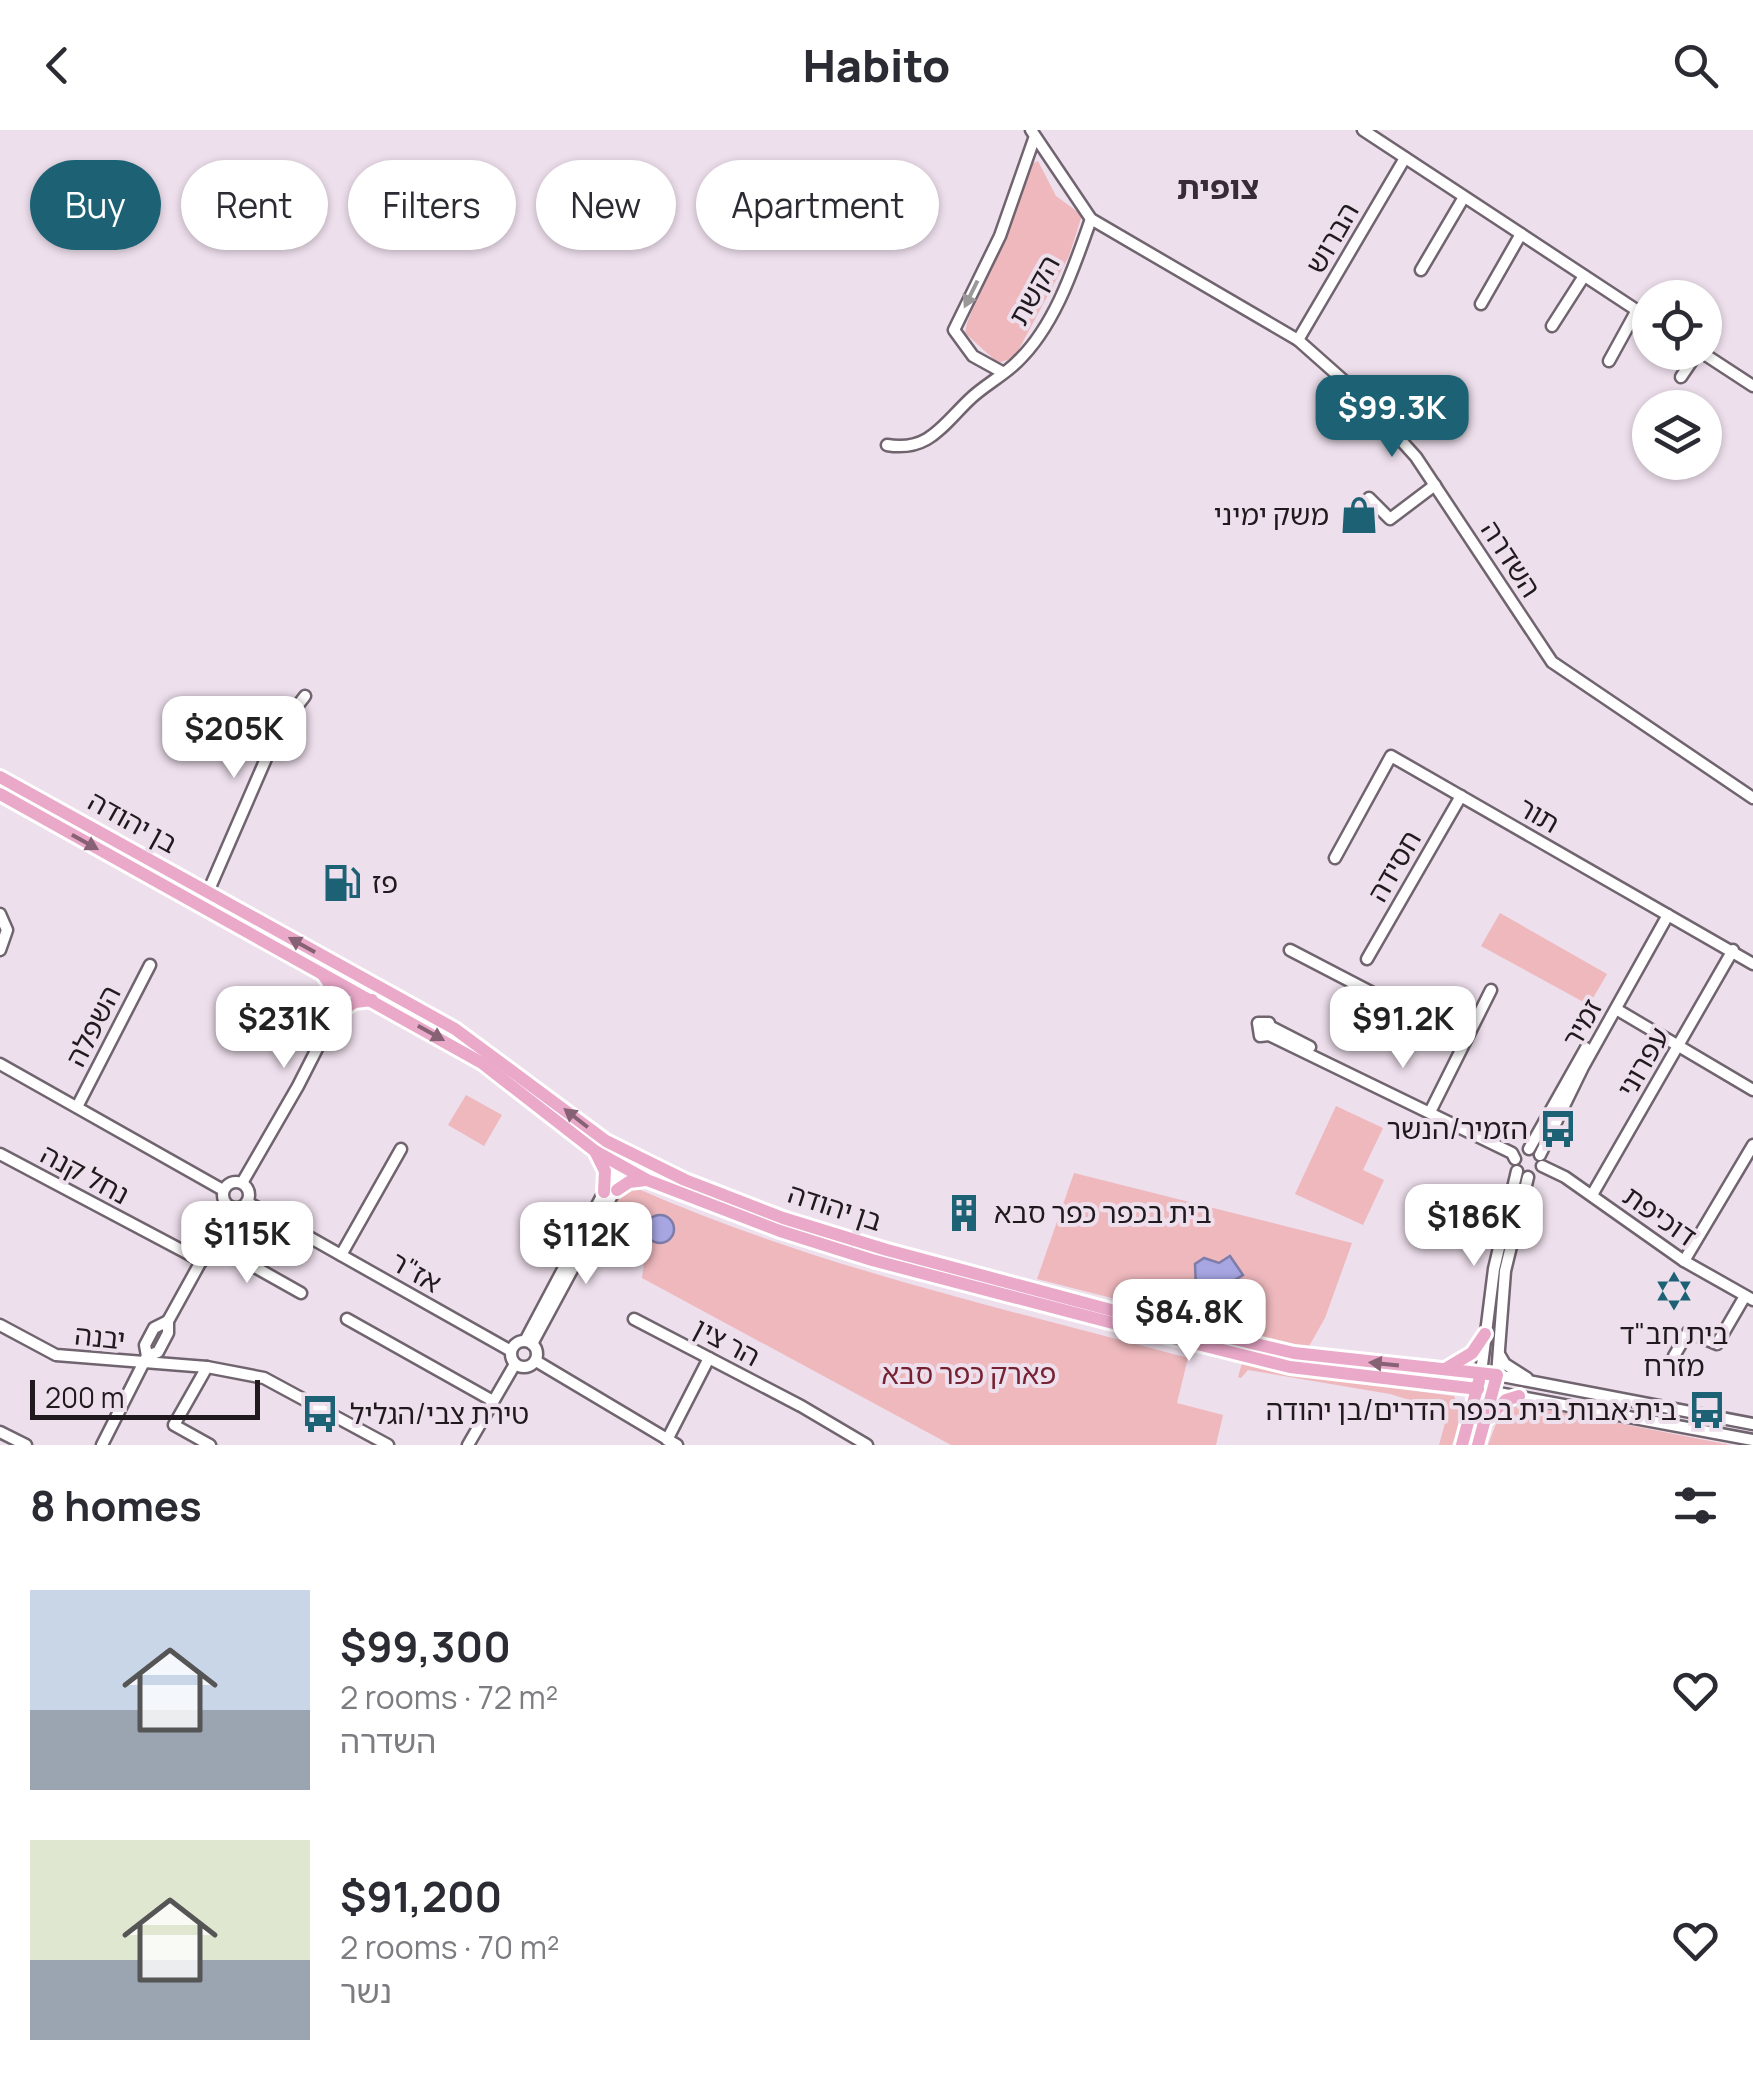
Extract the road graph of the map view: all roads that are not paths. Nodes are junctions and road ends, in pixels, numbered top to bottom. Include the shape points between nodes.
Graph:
1 (1363, 130) edge
2 (1032, 134) edge
3 (1404, 158) junction
4 (1464, 197) junction
5 (1092, 219) junction
6 (1520, 234) junction
7 (1421, 270) dead end
8 (1584, 276) junction
9 (1480, 304) dead end
10 (1632, 307) edge
11 (1632, 319) edge
12 (1552, 326) dead end
13 (1298, 340) junction
14 (1608, 361) dead end
15 (1722, 366) edge
16 (1686, 370) edge
17 (1002, 372) junction
18 (1681, 376) dead end
19 (1753, 386) edge
20 (888, 445) dead end
21 (1434, 485) junction
22 (1370, 498) dead end
23 (305, 696) dead end
24 (0, 776) edge
25 (0, 794) edge
26 (1461, 796) junction
27 (1753, 798) edge
28 (1335, 858) dead end
29 (208, 892) junction
30 (1, 914) edge
31 (1666, 914) junction
32 (0, 950) edge
33 (1290, 950) dead end
34 (1733, 950) junction
35 (1368, 959) dead end
36 (1753, 964) edge
37 (150, 965) dead end
38 (322, 974) junction
39 (354, 974) junction
40 (348, 987) junction
41 (1491, 990) dead end
42 (372, 1000) junction
43 (1616, 1009) junction
44 (334, 1015) junction
45 (1270, 1031) dead end
46 (1465, 1042) junction
47 (1678, 1046) junction
48 (0, 1064) edge
49 (1753, 1090) edge
50 (76, 1107) junction
51 (1431, 1110) junction
52 (1753, 1144) edge
53 (402, 1149) dead end
54 (595, 1150) junction
55 (0, 1154) edge
56 (1522, 1161) junction
57 (1541, 1161) junction
58 (626, 1165) junction
59 (646, 1180) junction
60 (242, 1183) junction
61 (223, 1190) junction
62 (610, 1191) junction
63 (1592, 1195) junction
64 (247, 1202) junction
65 (231, 1207) junction
66 (212, 1243) junction
67 (340, 1255) junction
68 (202, 1260) junction
69 (1684, 1261) junction
70 (301, 1293) dead end
71 (1749, 1298) edge
72 (347, 1319) dead end
73 (634, 1319) dead end
74 (0, 1325) edge
75 (1485, 1334) junction
76 (529, 1342) junction
77 (1498, 1350) junction
78 (511, 1351) junction
79 (1674, 1356) dead end
80 (709, 1358) junction
81 (146, 1360) junction
82 (536, 1361) junction
83 (515, 1364) junction
84 (207, 1368) junction
85 (1481, 1374) junction
86 (1497, 1376) junction
87 (1439, 1377) junction
88 (1541, 1385) junction
89 (1478, 1389) junction
90 (1493, 1391) junction
91 (1519, 1396) junction
92 (494, 1401) junction
93 (1472, 1413) junction
94 (1486, 1420) junction
95 (1753, 1425) edge
96 (0, 1432) edge
97 (1753, 1437) edge
98 (850, 1441) edge
99 (672, 1442) edge
100 (26, 1445) edge
101 (102, 1445) edge
102 (210, 1445) edge
103 (388, 1445) edge
104 (468, 1445) edge
105 (867, 1445) edge
106 (1462, 1445) edge
107 (1478, 1445) edge

1 - 3 street
2 - 5 street, השדרה
2 -> 17 street, הקשת via 1000,236 954,330 973,356
3 - 4 street
3 - 13 street, הברוש
4 - 6 street
4 - 7 street
5 - 13 street, השדרה
5 - 17 street, הקשת via 1049,318
6 - 8 street
6 - 9 street
8 - 10 street
8 - 12 street
11 - 14 street
13 - 21 street, השדרה via 1360,395
15 - 19 street
16 - 18 street
17 - 20 street, הקשת via 927,443
21 - 22 street via 1390,519
21 - 27 street, השדרה via 1552,662
23 - 29 street via 278,732
24 - 29 main road, בן יהודה
25 -> 38 main road, בן יהודה
26 - 28 street, תור via 1391,756
26 - 31 street, תור
26 - 35 street, חסידה
39 -> 29 main road, בן יהודה
30 - 32 street via 7,930
31 - 34 street, תור
31 - 43 street, זמיר
31 - 56 street, זמיר
33 - 46 street
34 - 36 street, תור
34 - 47 street, עפרוני
37 - 50 street, השפלה
38 - 40 main road, בן יהודה
38 - 44 main road via 335,992
39 - 40 street
58 -> 39 main road, בן יהודה via 480,1046
40 - 42 main road, בן יהודה
40 - 44 street
41 - 46 street
42 - 44 main road
42 -> 54 main road, בן יהודה via 482,1063
43 - 47 street
43 - 57 street, זמיר
44 - 60 street
45 - 51 street, דוכיפת
46 - 51 street
47 - 49 street
47 - 63 street, עפרוני
48 - 50 street
50 - 61 street
51 - 56 street, דוכיפת
52 - 69 street
53 - 67 street
54 - 58 main road, בן יהודה
54 - 62 main road
55 - 68 street, נחל קנה
56 - 57 street
56 - 57 street, דוכיפת
56 - 75 street, זמיר
56 - 77 street, זמיר
57 - 63 street, דוכיפת
58 - 59 main road, בן יהודה
58 - 62 street
87 -> 58 main road, בן יהודה via 1294,1353 1041,1291 783,1218
59 - 62 main road
59 - 87 main road, בן יהודה via 872,1260 1108,1322 1290,1367
60 - 61 street
60 - 64 street
61 - 65 street
62 - 76 street
63 - 69 street, דוכיפת
64 - 65 street
64 - 67 street, אז"ר
65 - 66 street
66 - 68 street
66 - 70 street
67 - 78 street, אז"ר
68 - 81 street via 158,1352
69 - 71 street, דוכיפת
71 - 79 street via 1717,1344 1688,1332
72 - 92 street
73 - 80 street, הר צין
74 - 81 street, יבנה via 56,1355
75 - 85 street, זמיר
75 - 87 main road via 1472,1353
76 - 78 street
76 - 82 street
77 - 86 street, זמיר
77 - 88 street via 1506,1364
78 - 83 street
80 - 98 street, הר צין via 800,1405
80 - 99 street
81 - 84 street, יבנה
81 - 101 street
82 - 83 street via 526,1368
82 - 99 street
83 - 92 street
84 - 102 street via 174,1425
84 - 103 street, יבנה via 264,1378
85 - 86 main road, בן יהודה
85 - 87 main road, בן יהודה
85 - 89 main road
86 - 88 street, בן יהודה
86 - 90 main road
87 - 89 main road, בן יהודה
87 - 93 main road via 1462,1394
88 - 95 street, בן יהודה
89 - 90 street, בן יהודה
89 - 93 main road
90 - 91 street, בן יהודה
90 - 94 main road
91 - 94 main road
91 - 97 street, בן יהודה
92 - 104 street
93 - 106 main road
94 - 107 main road
95 - 97 street
96 - 100 street
98 - 105 street, הר צין

